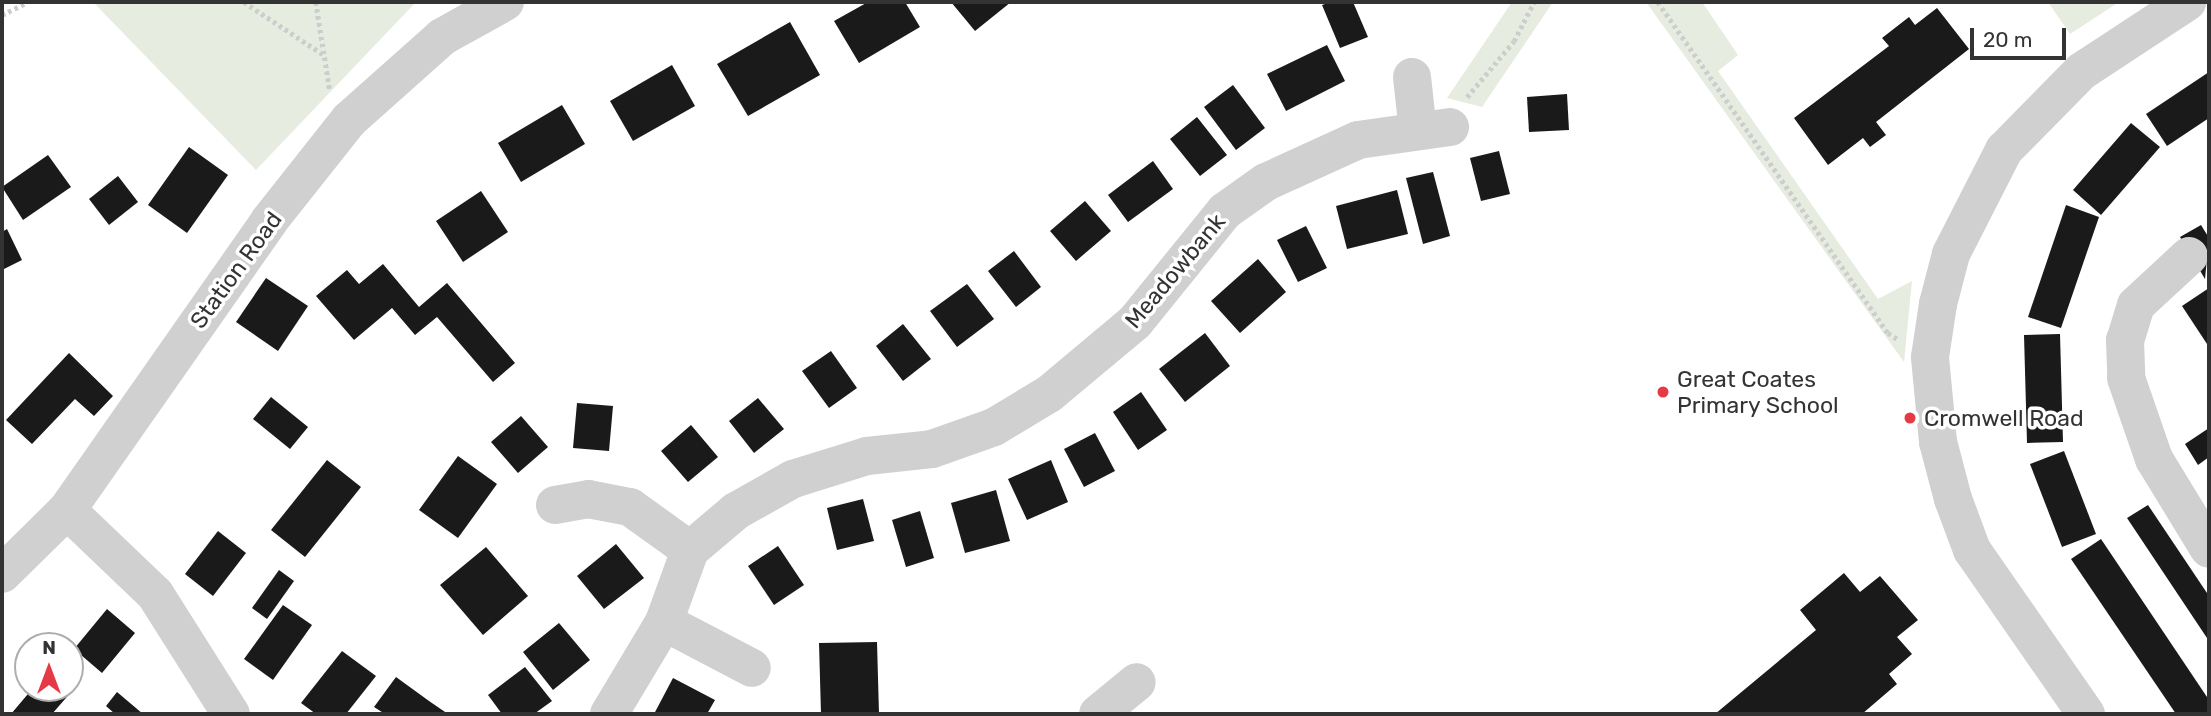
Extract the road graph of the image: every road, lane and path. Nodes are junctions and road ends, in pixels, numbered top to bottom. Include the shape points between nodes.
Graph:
1 (27, 2) edge
2 (244, 2) edge
3 (316, 2) edge
4 (505, 2) edge
5 (1534, 2) edge
6 (1658, 2) edge
7 (2187, 2) edge
8 (2, 15) edge
9 (324, 55) junction
10 (1412, 77) dead end
11 (1434, 129) junction
12 (337, 136) junction
13 (2189, 256) dead end
14 (1930, 358) junction
15 (555, 505) dead end
16 (67, 510) junction
17 (2209, 549) edge
18 (690, 550) junction
19 (2, 574) edge
20 (664, 622) junction
21 (752, 668) dead end
22 (1137, 682) dead end
23 (2072, 709) edge
24 (231, 714) edge
25 (609, 714) edge
26 (1098, 714) edge

1 - 8 path
2 - 9 path
3 - 9 path
4 - 12 street, Station Road via 394,75
5 - 11 path via 1514,41
6 - 14 path via 1888,333
7 - 14 street via 2082,71 2004,150 1951,254
9 - 12 path
10 - 11 street
11 - 18 street, Meadowbank via 1358,141 1266,182 1216,220 1135,322 1049,394 994,427 932,449 867,456 793,479 736,511
12 - 16 street, Station Road via 269,221
13 - 17 street via 2136,305 2126,340 2126,378 2154,459
14 - 23 street via 1938,442 1972,550
15 - 18 street via 588,499 630,507
16 - 19 street, Station Road
16 - 24 street via 155,594
18 - 20 street, Meadowbank
20 - 21 street
20 - 25 street, Meadowbank
22 - 26 street

